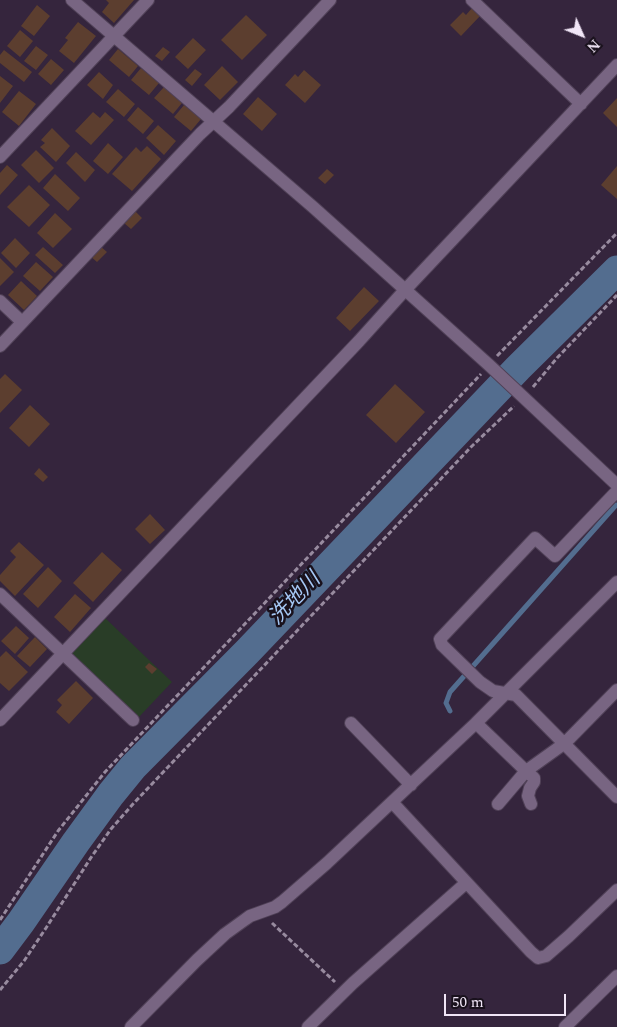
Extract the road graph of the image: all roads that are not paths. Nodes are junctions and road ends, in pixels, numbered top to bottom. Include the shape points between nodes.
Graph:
1 (72, 0) edge
2 (148, 0) edge
3 (330, 0) edge
4 (472, 0) edge
5 (114, 36) junction
6 (617, 65) edge
7 (581, 104) junction
8 (214, 121) junction
9 (0, 157) edge
10 (405, 290) junction
11 (0, 301) edge
12 (22, 322) junction
13 (0, 346) edge
14 (617, 485) edge
15 (617, 491) edge
16 (617, 582) edge
17 (0, 594) edge
18 (63, 654) junction
19 (617, 690) edge
20 (506, 694) junction
21 (0, 720) edge
22 (133, 720) dead end
23 (350, 723) dead end
24 (476, 723) junction
25 (564, 743) junction
26 (526, 771) junction
27 (411, 785) junction
28 (617, 797) edge
29 (392, 802) junction
30 (498, 804) dead end
31 (530, 804) dead end
32 (466, 883) junction
33 (617, 890) edge
34 (617, 976) edge
35 (132, 1027) edge
36 (308, 1027) edge
37 (565, 1027) edge

1 - 5 street
2 - 5 street
3 - 8 street
4 - 7 street
5 - 8 street
5 - 9 street
6 - 7 street
7 - 10 street
8 - 10 street
8 - 12 street
10 - 14 street
10 - 18 street
11 - 12 street
12 - 13 street
15 - 20 street via 555,556 535,538 440,639 468,672 493,691
16 - 20 street
17 - 18 street
18 - 21 street
18 - 22 street
19 - 25 street
20 - 24 street
20 - 25 street via 516,696
23 - 27 street
24 - 26 street
24 - 27 street
25 - 26 street
25 - 28 street
26 - 30 street
26 - 31 street via 534,778 528,796
27 - 29 street
29 - 32 street
29 - 35 street via 282,902 250,916 225,934
32 - 33 street via 538,958 546,956
32 - 36 street
34 - 37 street

